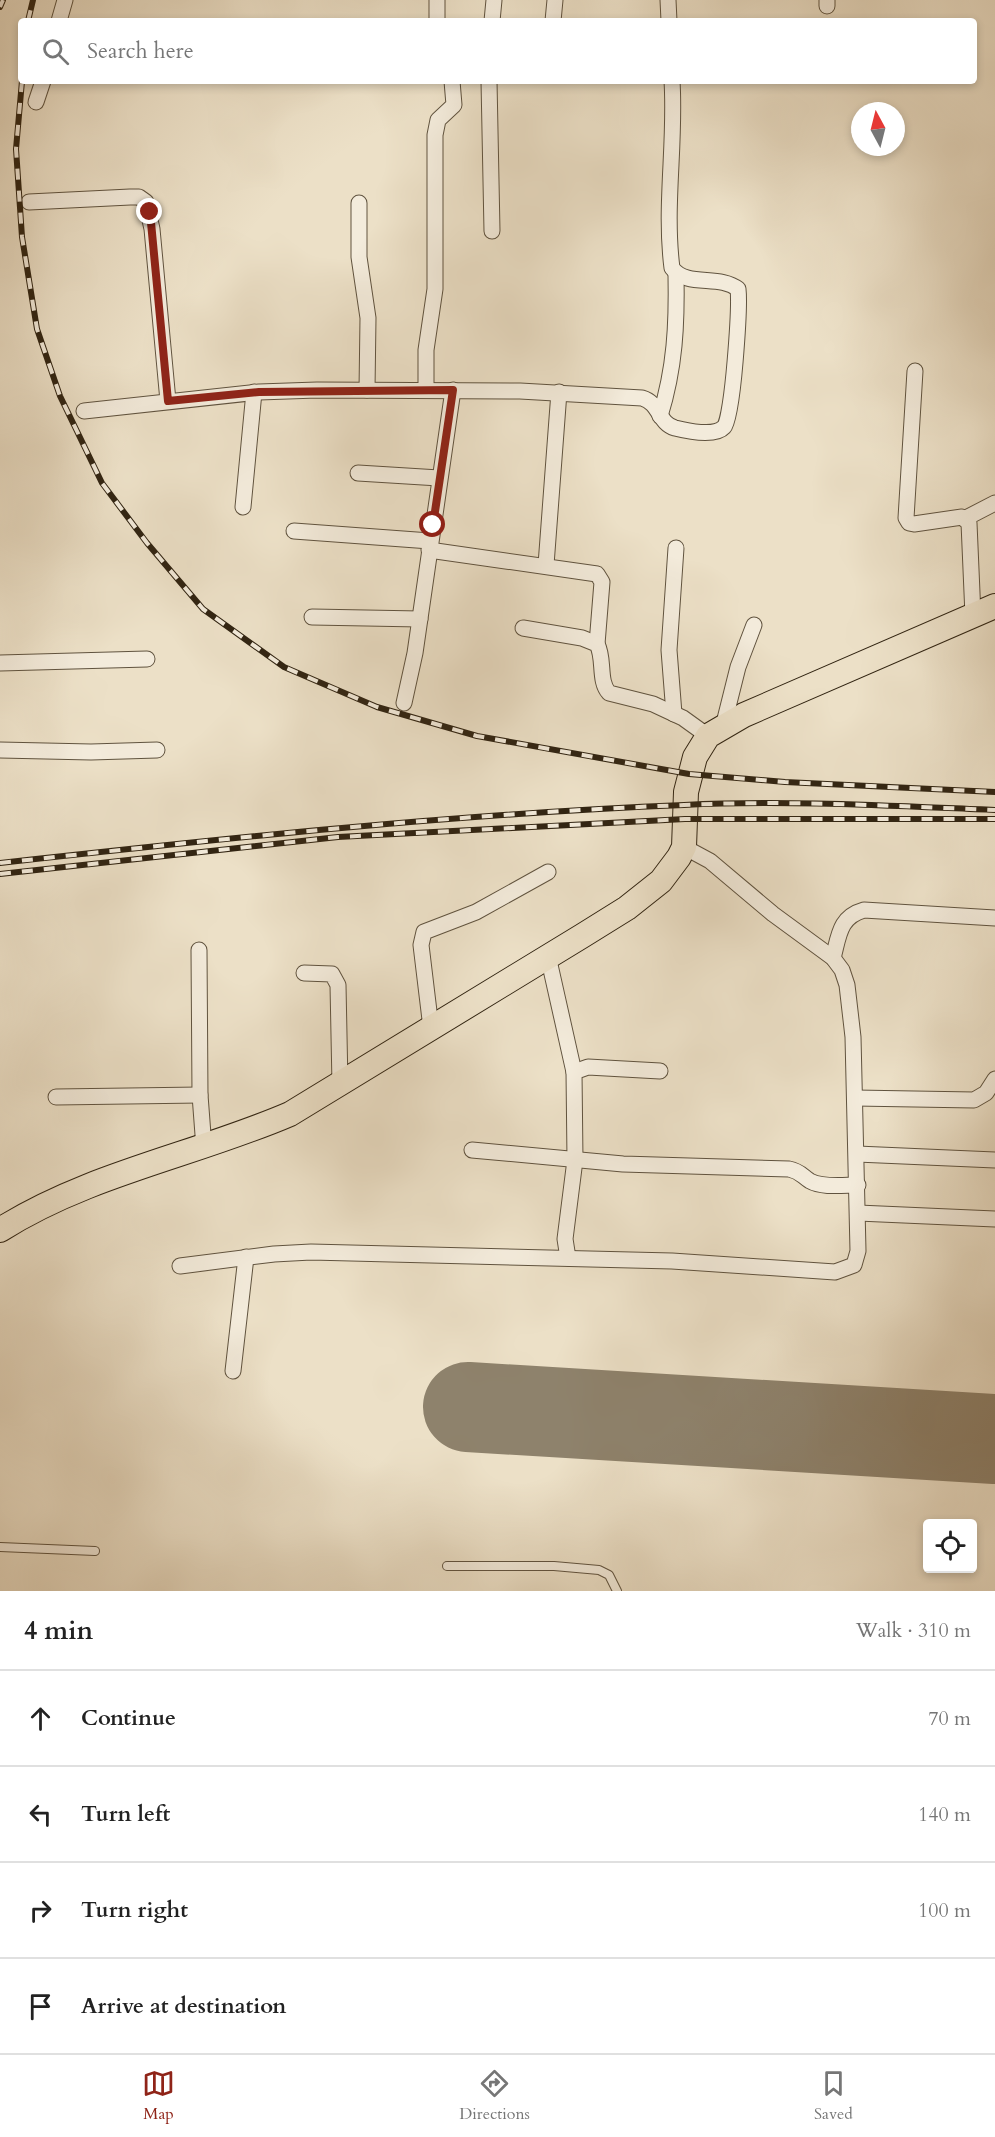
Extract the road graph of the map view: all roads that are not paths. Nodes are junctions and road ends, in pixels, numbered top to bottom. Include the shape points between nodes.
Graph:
1 (65, 0) edge
2 (437, 0) edge
3 (494, 0) edge
4 (555, 0) edge
5 (668, 0) edge
6 (60, 18) edge
7 (437, 18) edge
8 (492, 18) edge
9 (553, 18) edge
10 (669, 18) edge
11 (42, 84) edge
12 (452, 84) edge
13 (489, 84) edge
14 (672, 84) edge
15 (36, 102) dead end
16 (29, 202) dead end
17 (359, 203) dead end
18 (492, 231) dead end
19 (676, 274) junction
20 (915, 370) dead end
21 (367, 390) junction
22 (426, 390) junction
23 (453, 390) junction
24 (559, 392) junction
25 (254, 393) junction
26 (168, 401) junction
27 (84, 411) dead end
28 (660, 416) junction
29 (358, 473) dead end
30 (439, 478) junction
31 (995, 503) edge
32 (243, 507) dead end
33 (966, 519) junction
34 (294, 531) dead end
35 (430, 546) junction
36 (676, 548) dead end
37 (546, 565) junction
38 (995, 606) edge
39 (973, 616) junction
40 (312, 617) dead end
41 (420, 619) junction
42 (754, 625) dead end
43 (523, 628) dead end
44 (597, 644) junction
45 (147, 659) dead end
46 (0, 663) edge
47 (404, 703) dead end
48 (674, 714) junction
49 (716, 732) junction
50 (0, 750) edge
51 (157, 750) dead end
52 (684, 847) junction
53 (548, 872) dead end
54 (995, 918) edge
55 (200, 950) dead end
56 (548, 956) junction
57 (833, 958) junction
58 (304, 973) dead end
59 (431, 1028) junction
60 (660, 1071) dead end
61 (574, 1072) junction
62 (995, 1079) edge
63 (340, 1085) junction
64 (200, 1095) junction
65 (56, 1097) dead end
66 (855, 1098) junction
67 (204, 1148) junction
68 (472, 1150) dead end
69 (857, 1154) junction
70 (575, 1160) junction
71 (995, 1160) edge
72 (858, 1185) junction
73 (858, 1213) junction
74 (995, 1219) edge
75 (0, 1230) edge
76 (246, 1257) junction
77 (568, 1258) junction
78 (180, 1266) dead end
79 (233, 1371) dead end
80 (0, 1547) edge
81 (95, 1551) dead end
82 (447, 1566) dead end
83 (617, 1591) edge

1 - 6 street
2 - 7 street
3 - 8 street
4 - 9 street
5 - 10 street
11 - 15 street
12 - 22 street via 454,105 438,120 435,135 435,288 426,350
13 - 18 street
14 - 19 street via 675,120 669,226 672,268
16 - 26 street via 130,197 146,202 156,261
17 - 21 street via 359,257 368,318
19 - 28 street via 676,346
19 - 28 street via 732,284 738,289 730,405 726,426 713,432 672,427
20 - 33 street via 906,518 914,524
21 - 22 street
21 - 25 street
22 - 23 street
23 - 24 street
23 - 30 street
24 - 28 street via 642,398 657,406
24 - 37 street
25 - 26 street
25 - 32 street
26 - 27 street
29 - 30 street
30 - 35 street
31 - 33 street
33 - 39 street via 970,529
34 - 35 street
35 - 37 street
35 - 41 street
36 - 48 street via 669,650
37 - 44 street via 602,577
38 - 39 highway
39 - 49 highway via 744,715
40 - 41 street
41 - 47 street
42 - 49 street
43 - 44 street
44 - 48 street via 603,659 606,690
45 - 46 street
48 - 49 street
49 - 52 highway via 700,747 689,774
50 - 51 street
52 - 56 highway via 668,873 647,893
52 - 57 street via 710,861
53 - 59 street via 476,912 424,932 421,945
54 - 57 street via 864,910 844,920
55 - 64 street
56 - 59 highway
56 - 61 street
57 - 66 street via 847,985
58 - 63 street via 332,974 338,985
59 - 63 highway
60 - 61 street via 588,1067
61 - 70 street
62 - 66 street via 986,1093 974,1100
63 - 67 highway via 290,1114
64 - 65 street
64 - 67 street
66 - 69 street
67 - 75 highway via 55,1200
68 - 70 street
69 - 71 street
69 - 72 street
70 - 72 street via 789,1169 817,1183
70 - 77 street via 565,1239
72 - 73 street
73 - 74 street
73 - 77 street via 858,1259 854,1265 835,1272
76 - 77 street via 333,1252
76 - 78 street
76 - 79 street
80 - 81 lane
82 - 83 lane via 599,1570 609,1575

